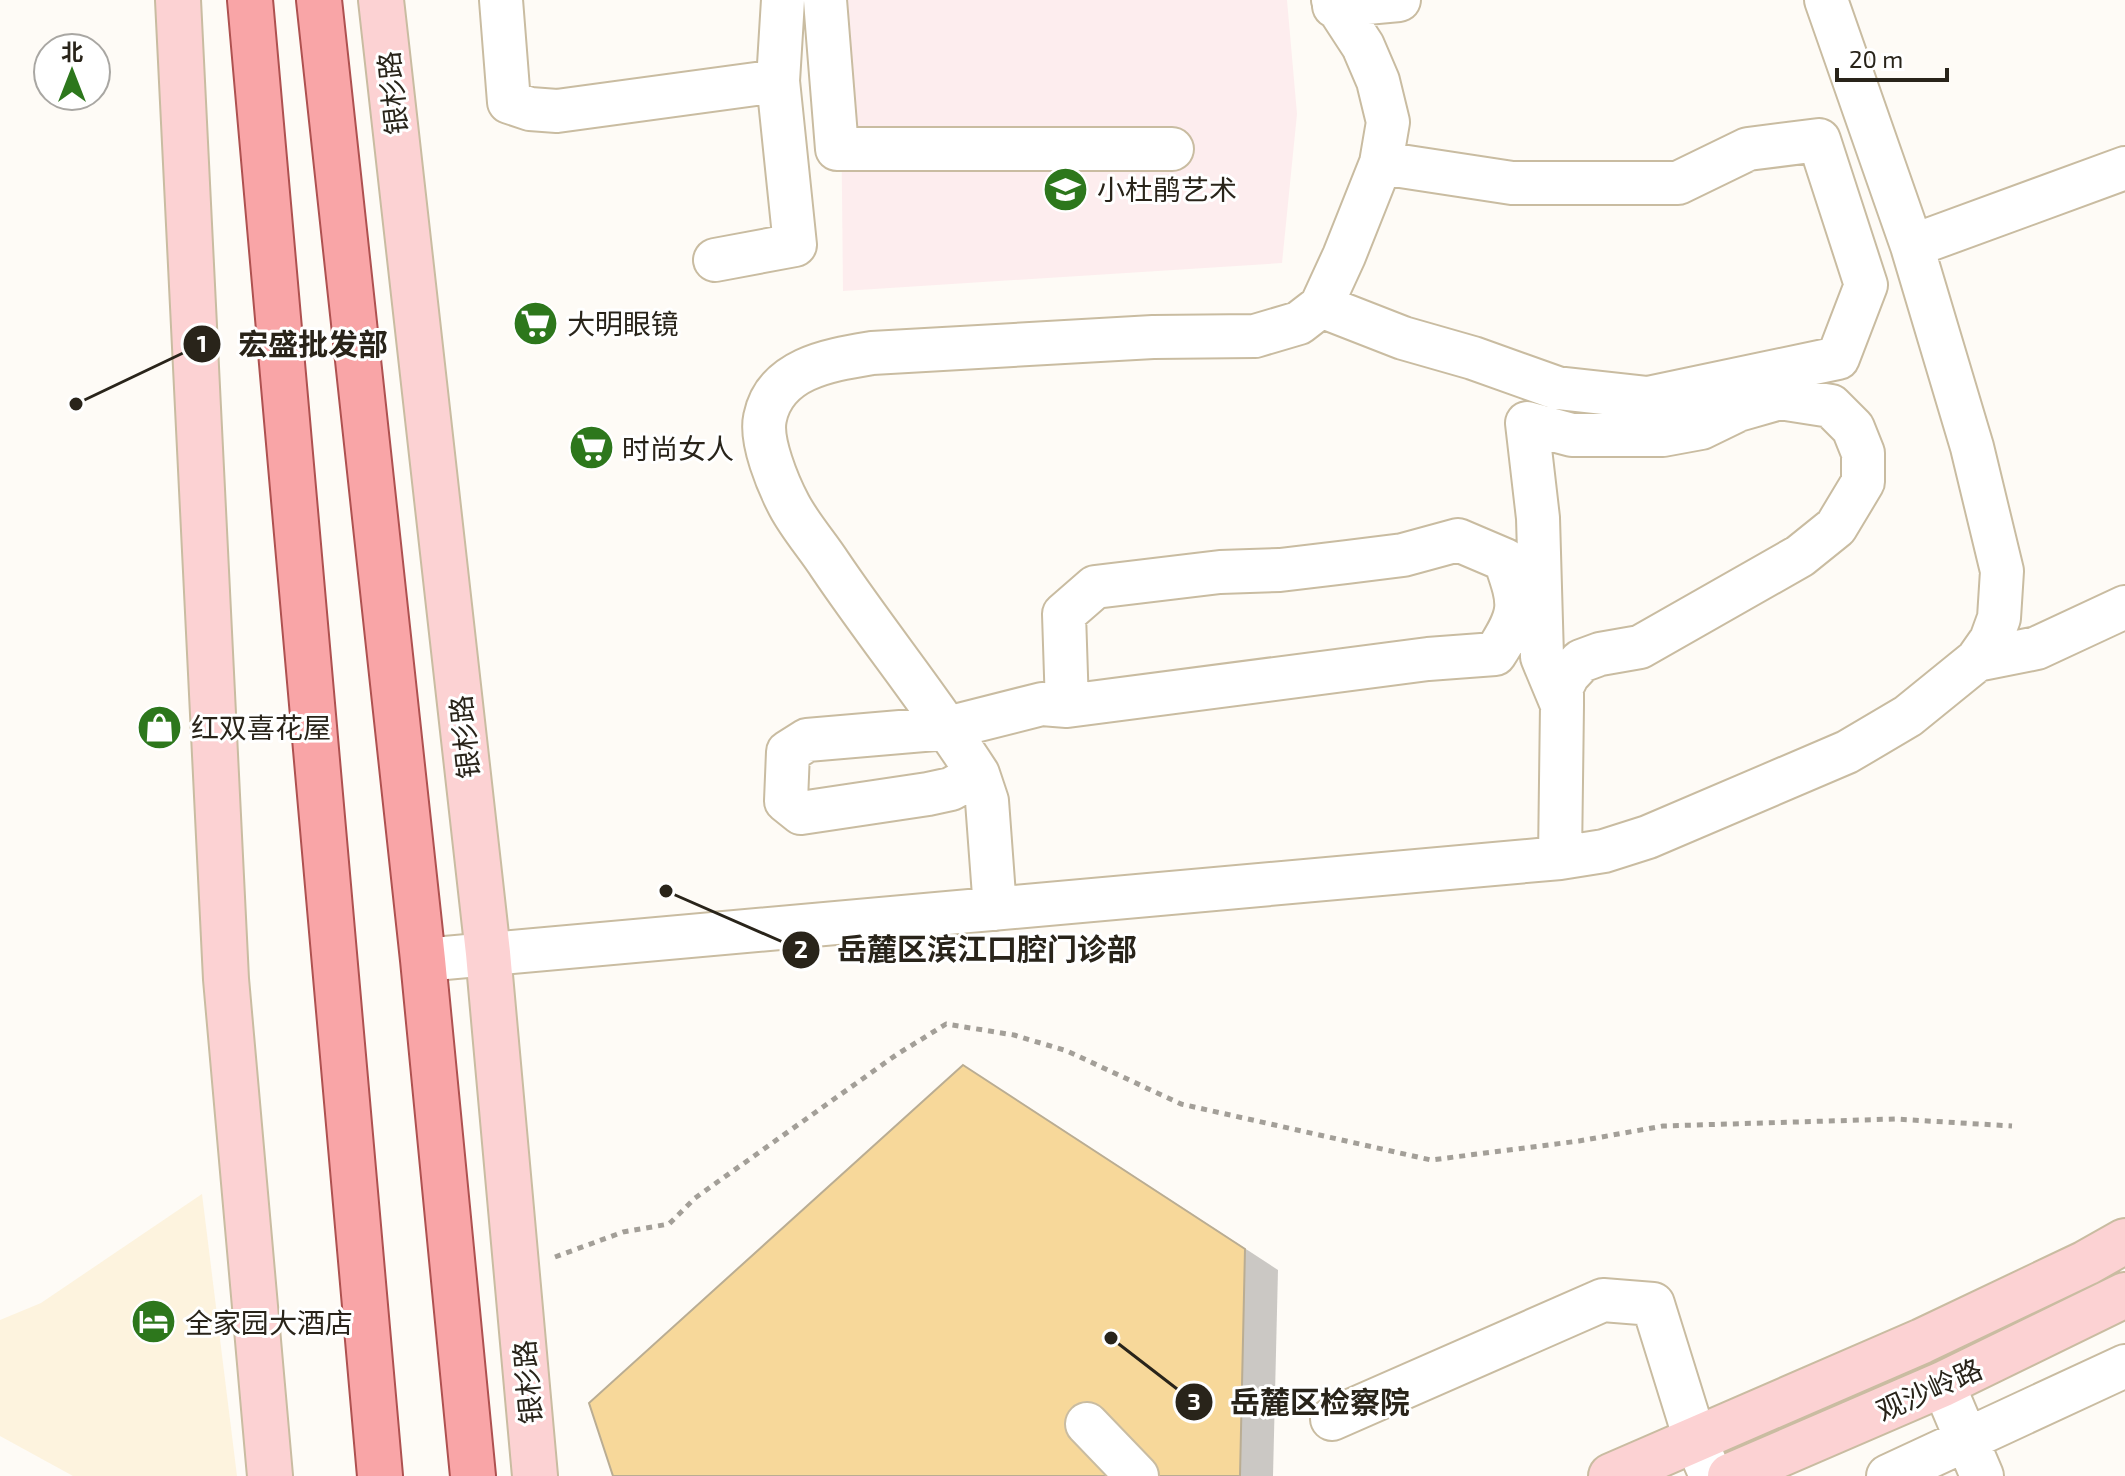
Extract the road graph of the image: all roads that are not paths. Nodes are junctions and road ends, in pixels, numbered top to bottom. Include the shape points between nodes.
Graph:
1 (178, 0) edge
2 (250, 0) edge
3 (319, 0) edge
4 (381, 0) edge
5 (501, 0) edge
6 (783, 0) edge
7 (825, 0) edge
8 (1399, 0) edge
9 (1833, 2) edge
10 (1334, 3) edge
11 (778, 81) junction
12 (1172, 149) dead end
13 (1381, 163) junction
14 (2125, 168) edge
15 (1912, 246) junction
16 (715, 260) dead end
17 (1321, 306) junction
18 (2125, 607) edge
19 (1977, 660) junction
20 (1562, 705) junction
21 (1067, 706) junction
22 (947, 728) junction
23 (978, 774) junction
24 (1560, 858) junction
25 (995, 909) junction
26 (488, 953) junction
27 (423, 960) junction
28 (2125, 1241) edge
29 (2125, 1295) edge
30 (2125, 1366) edge
31 (1943, 1384) junction
32 (1332, 1419) dead end
33 (1087, 1424) dead end
34 (1703, 1458) edge
35 (1975, 1458) edge
36 (1635, 1471) edge
37 (270, 1476) edge
38 (380, 1476) edge
39 (473, 1476) edge
40 (535, 1476) edge
41 (1137, 1476) edge
42 (1730, 1476) edge
43 (1888, 1476) edge

1 - 37 street via 226,979
2 - 38 main road
3 - 27 main road
4 - 26 street, 银杉路
5 - 11 street via 509,102 530,109 557,111
6 - 11 street
7 - 12 street via 837,149
8 - 10 street
9 - 15 street
10 - 13 street via 1363,46 1378,81 1388,122
11 - 16 street via 795,245
13 - 17 street
13 - 17 street via 1512,183 1678,183 1748,149 1819,140 1866,285 1838,358 1648,398 1557,388
14 - 15 street
15 - 19 street via 1972,447 2002,571 1999,618
17 - 22 street via 1299,323 1255,336 872,353 814,366 781,387 765,419 766,445 789,504
18 - 19 street via 2037,648
19 - 24 street via 1908,716 1847,752 1648,837
20 - 20 street via 1562,687 1581,661 1640,647 1800,556 1836,527 1863,482 1863,453 1853,428 1831,406 1780,398 1701,428 1663,435 1572,435 1527,423 1538,518 1542,657
20 - 24 street
21 - 21 street via 1064,614 1095,587 1403,555 1458,540 1505,560 1518,597 1512,627 1495,654
21 - 22 street via 1042,704
22 - 23 street
22 - 23 street via 807,740 788,752 786,801 801,813 951,789
23 - 25 street via 987,801
24 - 25 street
25 - 26 street
26 - 27 street
26 - 40 street, 银杉路
27 - 39 main road
28 - 34 street
29 - 31 street, 观沙岭路
30 - 35 street
31 - 35 street
31 - 42 street, 观沙岭路
32 - 34 street via 1603,1300 1653,1304
33 - 41 street
34 - 36 street
35 - 43 street

